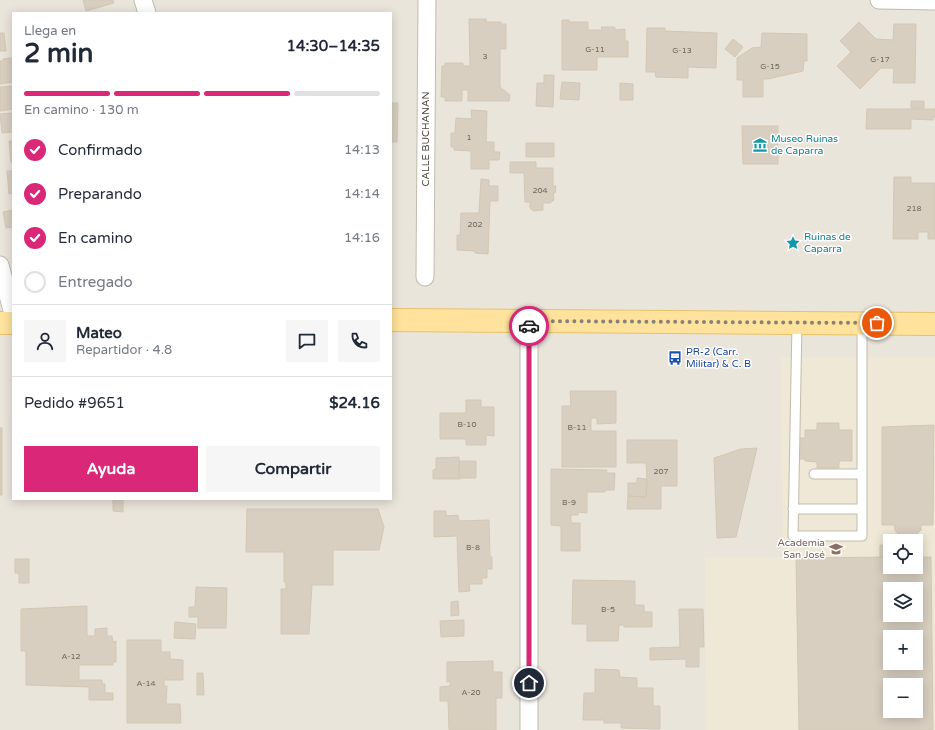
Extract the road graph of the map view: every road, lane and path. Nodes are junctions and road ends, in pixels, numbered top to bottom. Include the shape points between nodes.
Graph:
1 (143, 0) edge
2 (427, 0) edge
3 (879, 0) edge
4 (935, 1) edge
5 (147, 12) edge
6 (0, 265) edge
7 (425, 278) dead end
8 (392, 320) edge
9 (529, 321) junction
10 (6, 323) edge
11 (797, 323) junction
12 (862, 323) junction
13 (935, 324) edge
14 (814, 474) dead end
15 (861, 474) junction
16 (793, 509) junction
17 (862, 509) junction
18 (529, 730) edge

1 - 5 street
2 - 7 street, CALLE BUCHANAN
3 - 4 street
6 - 10 street
8 - 9 main road
9 - 11 main road
9 - 18 street
11 - 12 main road
11 - 16 lane
12 - 13 main road
12 - 15 lane
14 - 15 lane
15 - 17 lane
16 - 17 lane
16 - 17 lane via 793,536 862,536

